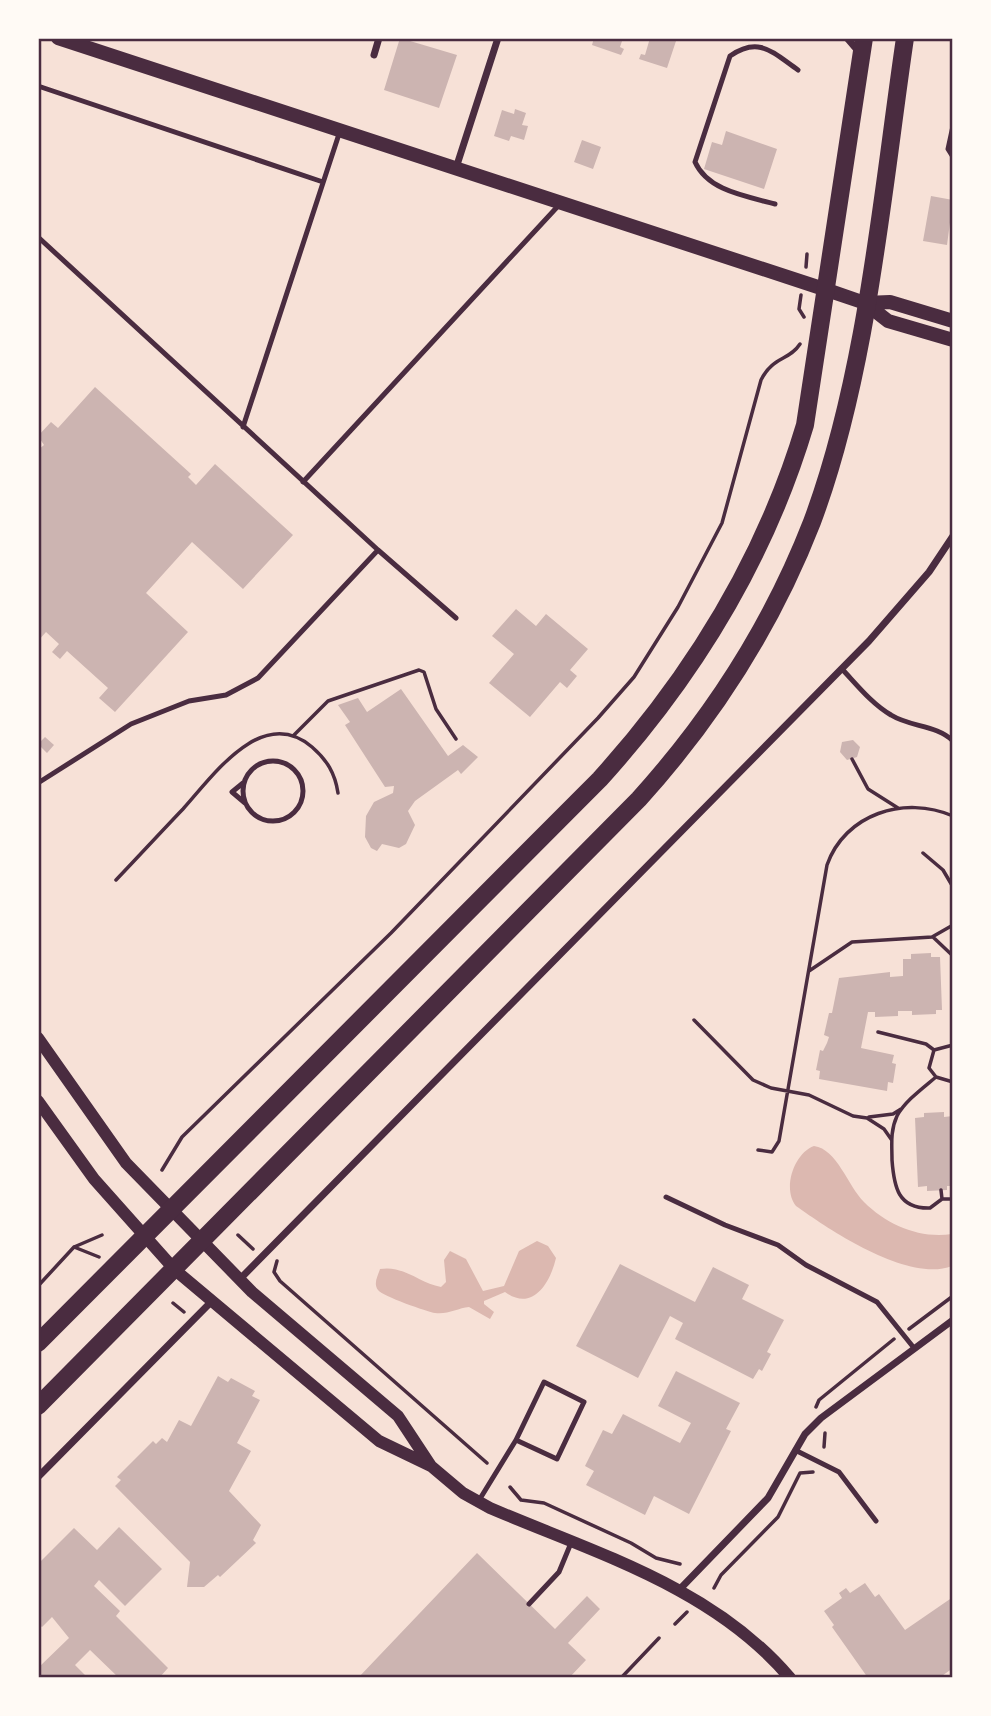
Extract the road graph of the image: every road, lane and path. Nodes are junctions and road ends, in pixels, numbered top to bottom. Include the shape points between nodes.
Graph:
1 (58, 38) edge
2 (379, 38) edge
3 (498, 38) edge
4 (847, 38) edge
5 (905, 38) edge
6 (863, 47) edge
7 (373, 55) dead end
8 (798, 69) dead end
9 (38, 86) edge
10 (953, 127) edge
11 (340, 131) junction
12 (953, 157) edge
13 (456, 168) junction
14 (323, 182) junction
15 (561, 202) junction
16 (775, 204) dead end
17 (38, 237) edge
18 (827, 290) junction
19 (865, 303) junction
20 (799, 309) dead end
21 (805, 318) dead end
22 (953, 321) edge
23 (804, 333) dead end
24 (953, 340) edge
25 (243, 427) junction
26 (303, 482) junction
27 (953, 536) edge
28 (378, 550) junction
29 (456, 618) dead end
30 (842, 669) junction
31 (294, 735) junction
32 (456, 739) dead end
33 (953, 741) edge
34 (852, 759) dead end
35 (38, 783) edge
36 (243, 783) junction
37 (338, 793) dead end
38 (245, 803) junction
39 (898, 808) junction
40 (953, 816) edge
41 (923, 853) dead end
42 (116, 880) dead end
43 (953, 887) edge
44 (953, 925) edge
45 (932, 937) junction
46 (953, 956) edge
47 (809, 971) junction
48 (694, 1020) dead end
49 (878, 1032) dead end
50 (38, 1038) edge
51 (953, 1045) edge
52 (934, 1051) junction
53 (936, 1077) junction
54 (953, 1082) edge
55 (788, 1091) junction
56 (38, 1101) edge
57 (901, 1109) junction
58 (867, 1118) junction
59 (891, 1139) junction
60 (758, 1150) dead end
61 (162, 1170) dead end
62 (942, 1190) dead end
63 (666, 1197) dead end
64 (942, 1199) junction
65 (953, 1199) edge
66 (172, 1210) junction
67 (102, 1235) dead end
68 (238, 1235) dead end
69 (145, 1236) junction
70 (203, 1241) junction
71 (74, 1247) junction
72 (253, 1249) dead end
73 (100, 1258) dead end
74 (278, 1259) dead end
75 (175, 1270) junction
76 (239, 1280) junction
77 (38, 1286) edge
78 (953, 1296) edge
79 (212, 1301) junction
80 (173, 1303) dead end
81 (187, 1315) dead end
82 (953, 1320) edge
83 (904, 1333) junction
84 (38, 1343) edge
85 (915, 1348) junction
86 (38, 1406) edge
87 (808, 1415) dead end
88 (828, 1428) dead end
89 (516, 1440) junction
90 (824, 1447) dead end
91 (795, 1450) junction
92 (487, 1463) dead end
93 (431, 1466) junction
94 (815, 1473) dead end
95 (38, 1477) edge
96 (510, 1486) dead end
97 (478, 1502) junction
98 (876, 1521) dead end
99 (572, 1544) junction
100 (680, 1564) dead end
101 (714, 1588) dead end
102 (680, 1589) junction
103 (529, 1604) dead end
104 (687, 1612) dead end
105 (675, 1624) dead end
106 (659, 1638) dead end
107 (621, 1678) edge
108 (790, 1678) edge

1 - 11 main road
2 - 7 street
3 - 13 street
4 - 6 street
5 - 19 main road
6 - 18 main road
8 - 16 lane via 760,47 745,46 730,56 695,162 715,186
9 - 14 lane
10 - 12 lane via 948,149
11 - 13 main road
11 - 14 lane
13 - 15 main road
14 - 25 lane
15 - 18 main road
15 - 26 lane
17 - 25 lane
18 - 19 main road
18 - 66 main road via 809,404 781,497 732,598 672,692 600,779
19 - 22 main road via 890,302
19 - 24 main road via 888,321
19 - 70 main road via 837,440 812,520 759,633 716,705 677,758 630,809
20 - 21 path
23 - 61 path via 795,351 768,365 722,523 634,677 391,933 182,1137
25 - 26 lane
26 - 28 lane
27 - 30 street via 929,572
28 - 29 lane
28 - 35 lane via 258,678 226,695 189,701 131,724
30 - 33 lane via 891,715
30 - 76 street
31 - 32 path via 328,701 419,670
31 - 37 path via 328,764
31 - 42 path via 272,736 240,747
34 - 39 path via 868,789
36 - 38 lane
36 - 38 lane via 232,792
36 - 38 lane via 254,767 273,761 291,768 302,784 300,804 277,821 258,818
39 - 40 path via 928,808
39 - 47 path via 877,813 849,829 833,847
41 - 43 path via 943,870
44 - 45 path
45 - 46 path
45 - 47 path via 852,942
47 - 55 path
48 - 55 path via 753,1080
49 - 52 path via 926,1044
50 - 66 street via 111,1145
51 - 52 path
52 - 53 path via 929,1068
53 - 54 path
53 - 57 path
55 - 58 path
55 - 60 path via 778,1146 772,1152
56 - 69 street via 94,1179
57 - 58 path
57 - 59 path
58 - 59 path
59 - 64 path via 893,1181 899,1196 922,1208 933,1208
62 - 64 path
63 - 83 lane via 778,1245 806,1265 866,1295 886,1310
64 - 65 path
66 - 69 main road
66 - 70 street
67 - 71 path
68 - 72 path
69 - 75 street
69 - 84 main road
70 - 75 main road
70 - 76 street
71 - 73 path
71 - 77 path
74 - 92 path via 274,1272 280,1281
75 - 79 street
75 - 86 main road
76 - 93 street via 398,1416
78 - 83 path
79 - 93 street via 379,1440
79 - 95 street
80 - 81 path
82 - 85 street
83 - 85 lane
83 - 87 path via 819,1400
85 - 91 street via 821,1418
88 - 90 path
89 - 89 lane via 544,1382 584,1402 557,1460
89 - 97 lane
91 - 98 lane via 839,1472
91 - 102 street via 768,1498
93 - 97 street
94 - 101 path via 800,1474 778,1517 721,1575
96 - 100 path via 521,1500 544,1503 656,1558
97 - 99 street
99 - 102 street
99 - 103 lane via 559,1572
102 - 108 street via 746,1636
104 - 105 path
106 - 107 path

